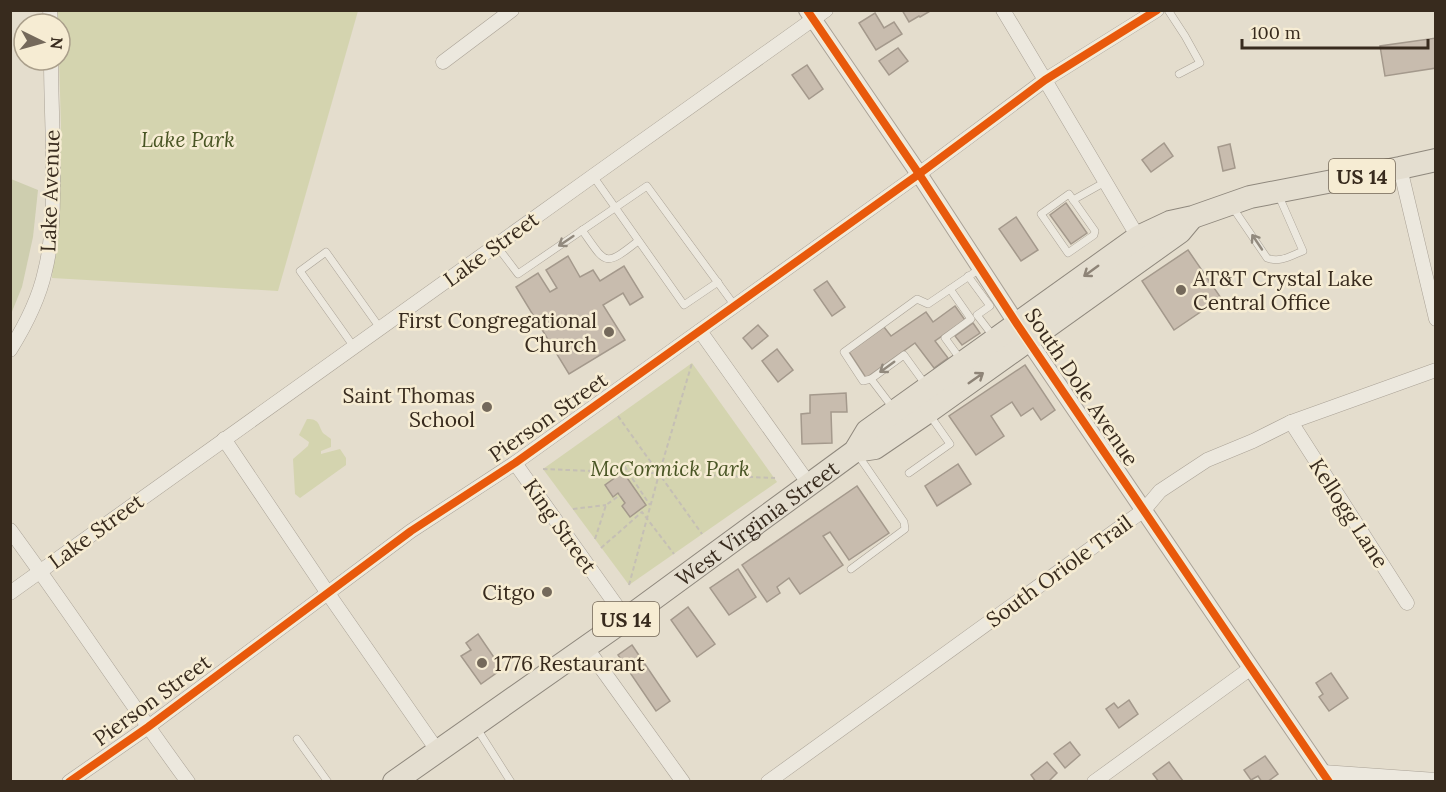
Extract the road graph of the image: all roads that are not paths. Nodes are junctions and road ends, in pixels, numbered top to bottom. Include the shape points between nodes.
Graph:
1 (512, 10) edge
2 (1002, 10) edge
3 (1157, 10) edge
4 (1168, 10) edge
5 (815, 14) edge
6 (443, 62) dead end
7 (51, 72) edge
8 (1179, 74) dead end
9 (1045, 80) junction
10 (1436, 160) edge
11 (1400, 168) junction
12 (919, 174) junction
13 (593, 176) junction
14 (1105, 182) junction
15 (1277, 192) junction
16 (1073, 200) junction
17 (1231, 204) junction
18 (615, 208) junction
19 (582, 230) junction
20 (638, 241) junction
21 (496, 245) junction
22 (1143, 246) junction
23 (975, 272) junction
24 (718, 282) junction
25 (950, 289) junction
26 (996, 302) junction
27 (735, 306) junction
28 (974, 317) junction
29 (1436, 319) edge
30 (380, 328) junction
31 (700, 331) junction
32 (1023, 332) junction
33 (995, 339) junction
34 (354, 347) junction
35 (10, 350) edge
36 (963, 363) junction
37 (1436, 370) edge
38 (871, 379) junction
39 (924, 399) junction
40 (895, 412) junction
41 (1291, 422) junction
42 (225, 439) junction
43 (855, 451) junction
44 (515, 463) junction
45 (909, 473) dead end
46 (808, 484) junction
47 (1144, 510) junction
48 (10, 530) edge
49 (851, 569) dead end
50 (40, 571) junction
51 (327, 592) junction
52 (10, 593) edge
53 (1407, 603) dead end
54 (626, 619) junction
55 (586, 647) junction
56 (1251, 668) junction
57 (475, 724) junction
58 (148, 727) junction
59 (297, 739) dead end
60 (438, 750) junction
61 (1326, 777) edge
62 (1436, 780) edge
63 (69, 782) edge
64 (188, 782) edge
65 (328, 782) edge
66 (394, 782) edge
67 (511, 782) edge
68 (683, 782) edge
69 (768, 782) edge
70 (1094, 782) edge

1 - 6 street
2 - 9 street
3 - 9 street, Pierson Street
4 - 8 lane via 1200,63
5 - 12 street, South Dole Avenue
5 - 13 street, Lake Street
7 - 35 street, Lake Avenue via 54,157 50,246 39,293
9 - 12 street, Pierson Street
9 - 14 street
10 - 11 main road, US 14
11 - 15 main road, US 14
11 - 29 street
12 - 23 street, South Dole Avenue
12 - 27 street, Pierson Street
13 - 18 lane
13 - 21 street, Lake Street
14 - 16 lane
14 - 22 street
15 - 17 main road, US 14
15 -> 17 lane via 1303,251 1283,259 1267,258
16 - 16 lane via 1095,231 1068,253 1041,214 1069,194
17 - 22 main road, US 14 via 1170,222
18 - 19 lane
18 - 20 lane
18 - 24 lane via 647,186
19 - 20 lane via 606,259 619,256
19 -> 21 lane via 518,274
20 - 24 lane via 684,305
21 - 30 street, Lake Street
22 - 32 main road, West Virginia Street / US 14
23 - 25 lane
23 - 26 street, South Dole Avenue
24 - 27 lane
25 - 28 lane
25 - 38 lane via 928,304 917,299 844,352 863,381
26 - 28 lane
26 - 32 street, South Dole Avenue
27 - 31 street, Pierson Street
28 - 33 lane
28 - 36 lane via 945,338
30 - 34 street, Lake Street
30 - 34 lane via 326,252 300,271
31 - 44 street, Pierson Street
31 - 46 street
32 - 33 main road, West Virginia Street / US 14
39 -> 32 main road, West Virginia Street / US 14
32 - 47 street, South Dole Avenue
33 - 36 main road, West Virginia Street / US 14
34 - 42 street, Lake Street
36 - 39 main road, West Virginia Street / US 14
37 - 41 street, South Oriole Trail
39 -> 38 lane via 904,355
38 - 40 lane
39 - 40 main road, West Virginia Street / US 14
39 - 43 main road, West Virginia Street / US 14 via 874,448
39 - 45 lane via 950,444
40 - 43 main road, West Virginia Street / US 14 via 867,431
41 - 47 street, South Oriole Trail via 1207,460 1160,491
41 - 53 street, Kellogg Lane
42 - 50 street, Lake Street
42 - 51 street
43 - 46 main road, West Virginia Street / US 14
43 - 49 lane via 905,529
44 - 51 street, Pierson Street
44 - 54 street, King Street
46 - 54 main road, West Virginia Street / US 14
47 - 56 street, South Dole Avenue
47 - 69 street, South Oriole Trail
48 - 50 street
50 - 52 street, Lake Street
50 - 58 street
51 - 58 street, Pierson Street
51 - 60 street
54 - 55 main road, West Virginia Street / US 14
55 - 57 main road, West Virginia Street / US 14
55 - 68 street
56 - 61 street, South Dole Avenue
56 - 70 street
57 - 60 main road, West Virginia Street / US 14
57 - 67 lane
58 - 63 street, Pierson Street
58 - 64 street
59 - 65 lane
60 - 66 main road, West Virginia Street / US 14
61 - 62 street

